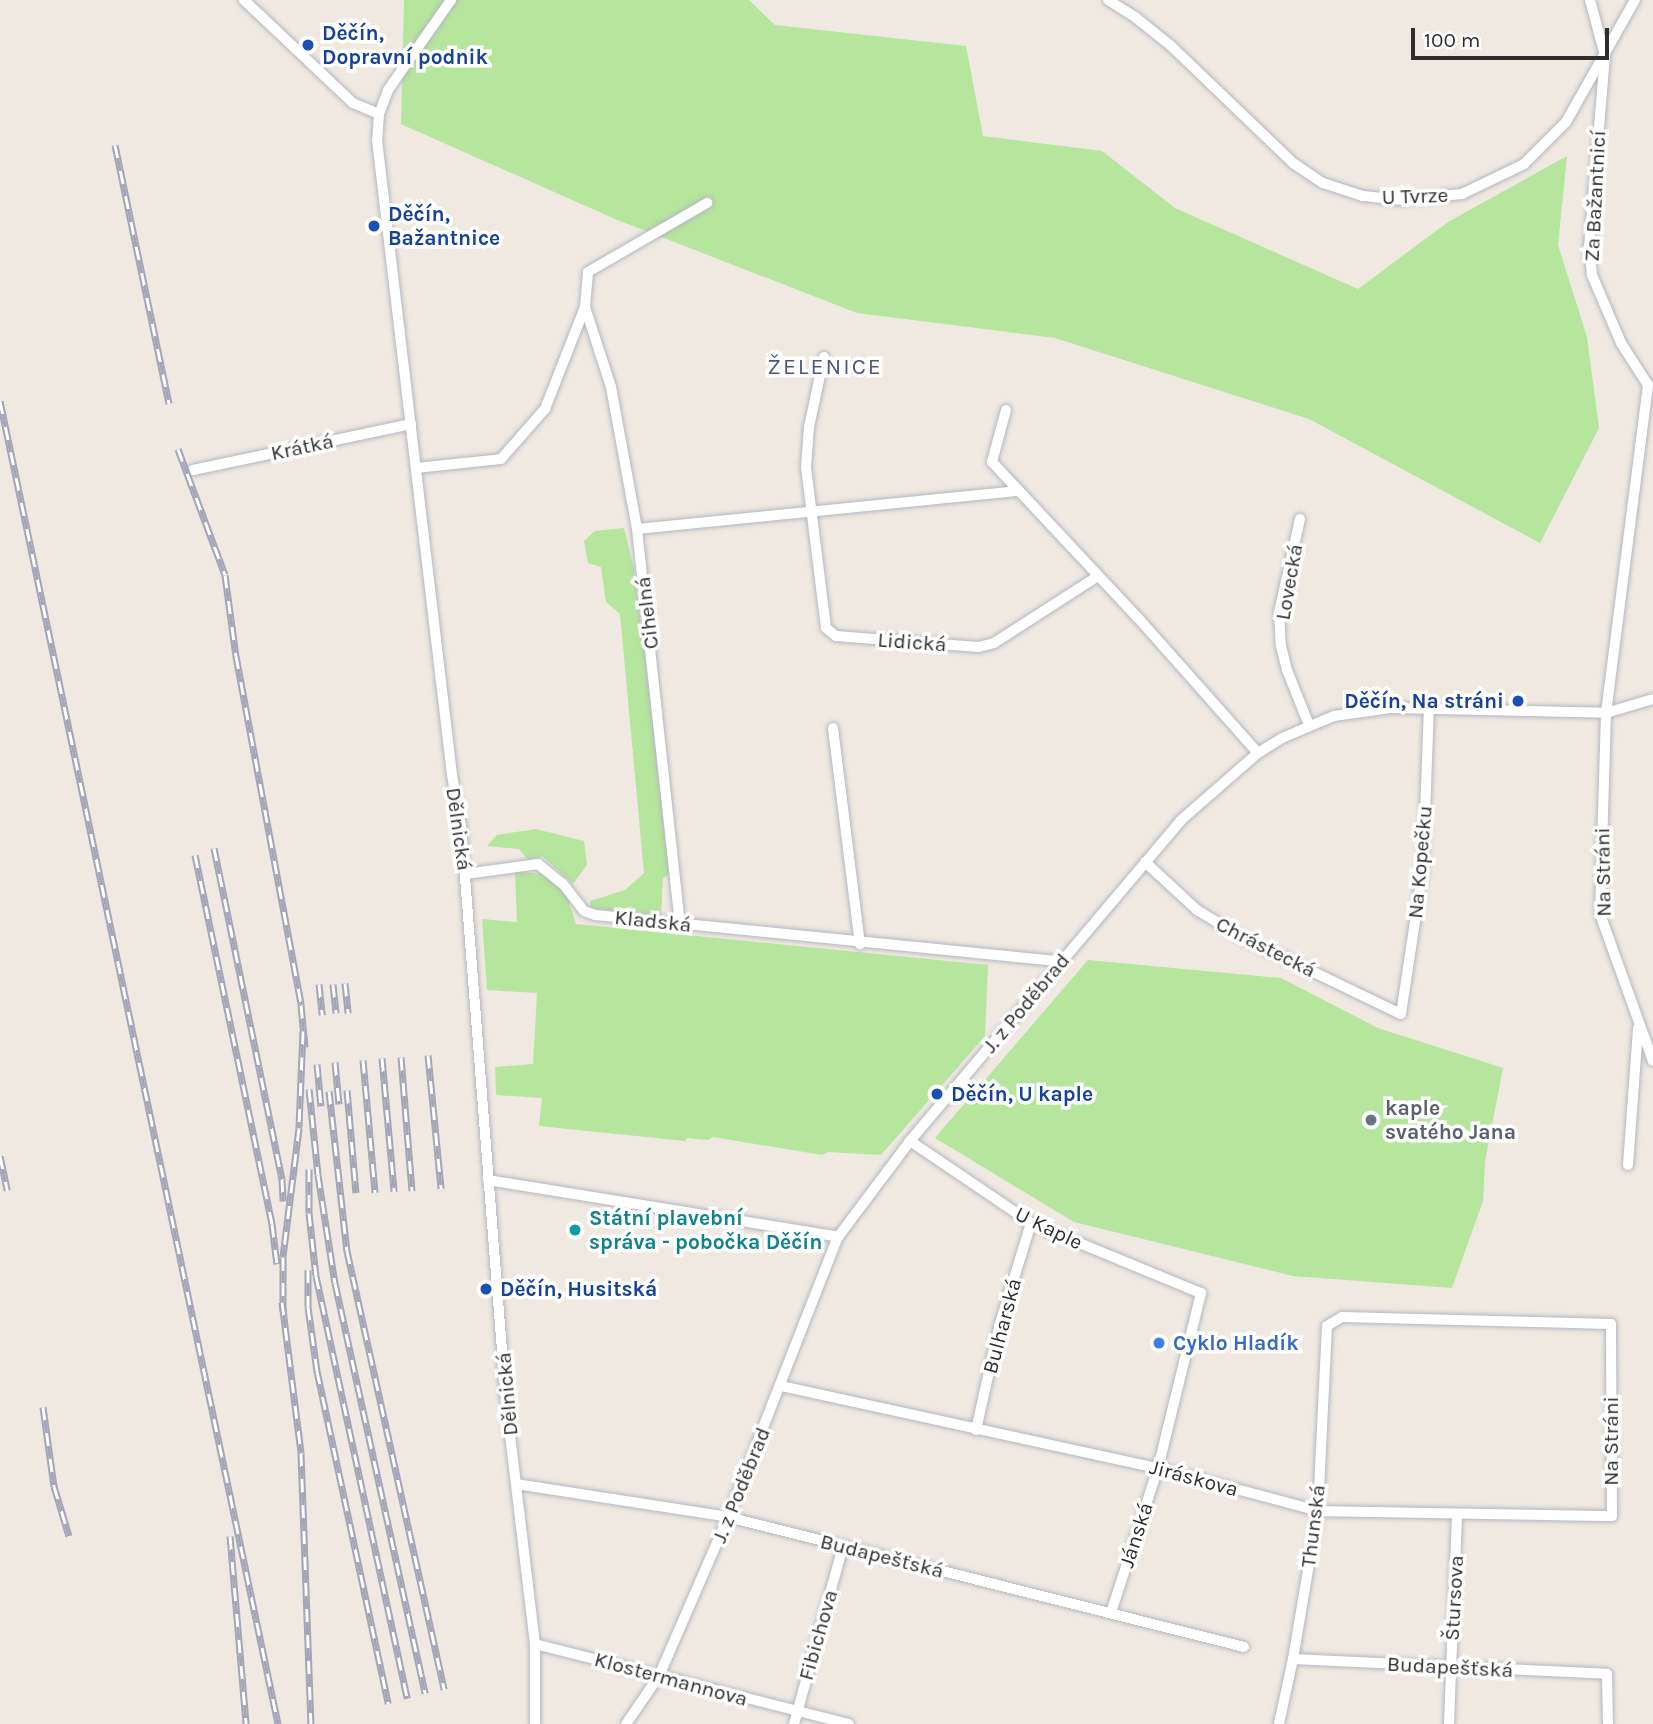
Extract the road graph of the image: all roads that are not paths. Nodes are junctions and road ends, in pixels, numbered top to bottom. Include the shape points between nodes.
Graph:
1 (244, 0) edge
2 (451, 0) edge
3 (1108, 0) edge
4 (1590, 0) edge
5 (1635, 0) edge
6 (1605, 56) junction
7 (379, 114) junction
8 (707, 203) dead end
9 (585, 307) junction
10 (824, 357) dead end
11 (1651, 385) edge
12 (1006, 410) dead end
13 (411, 424) junction
14 (416, 468) junction
15 (193, 470) dead end
16 (1019, 491) junction
17 (810, 511) junction
18 (1300, 519) dead end
19 (636, 529) junction
20 (1098, 576) junction
21 (1653, 699) edge
22 (1429, 709) junction
23 (1606, 713) junction
24 (1309, 725) junction
25 (833, 728) dead end
26 (1258, 753) junction
27 (1145, 862) junction
28 (466, 874) junction
29 (680, 923) junction
30 (860, 944) junction
31 (1062, 962) junction
32 (1401, 1014) joint
33 (1638, 1025) junction
34 (1653, 1061) edge
35 (909, 1141) junction
36 (1628, 1164) dead end
37 (488, 1180) junction
38 (1031, 1223) junction
39 (838, 1237) junction
40 (1200, 1293) joint
41 (1327, 1326) joint
42 (781, 1386) junction
43 (976, 1430) junction
44 (1158, 1468) junction
45 (516, 1484) junction
46 (1318, 1511) junction
47 (1457, 1514) junction
48 (1612, 1516) joint
49 (728, 1517) junction
50 (843, 1546) junction
51 (1111, 1614) junction
52 (535, 1644) junction
53 (1244, 1647) dead end
54 (1293, 1659) junction
55 (1451, 1667) junction
56 (659, 1676) junction
57 (797, 1712) junction
58 (535, 1724) edge
59 (626, 1724) edge
60 (794, 1724) edge
61 (849, 1724) edge
62 (1279, 1724) edge
63 (1449, 1724) edge
64 (1608, 1724) edge

1 - 7 street via 353,103
2 - 7 street via 388,90
3 - 6 street, U Tvrze via 1171,45 1293,163 1323,183 1363,196 1403,200 1462,194 1524,164 1566,122
4 - 6 street, Za Bažantnicí
5 - 6 street, U Tvrze
6 - 11 street, Za Bažantnicí via 1589,246 1592,275 1621,343
7 - 13 street, Dělnická via 377,139
8 - 9 street via 588,272
9 - 14 street via 545,409 501,459
9 - 19 street, Cihelná via 611,387
10 - 17 street via 809,427
11 - 23 street, Za Bažantnicí
12 - 16 street via 992,462
13 - 14 street, Dělnická
13 - 15 street, Krátká
14 - 28 street, Dělnická
16 - 17 street
16 - 20 street
17 - 19 street
17 - 20 street, Lidická via 826,628 836,636 979,647 994,643
18 - 24 street, Lovecká via 1279,612 1287,670
19 - 29 street, Cihelná
20 - 26 street
21 - 23 street, J. z Poděbrad
22 - 23 street, J. z Poděbrad
22 - 24 street, J. z Poděbrad via 1359,710
22 - 32 street, Na Kopečku via 1423,869
23 - 33 street, Na Stráni via 1600,914
24 - 26 street, J. z Poděbrad
25 - 30 street
26 - 27 street, J. z Poděbrad via 1189,813
27 - 31 street, J. z Poděbrad
27 - 32 street, Chrástecká via 1197,910 1243,938
28 - 29 street, Kladská via 538,864 564,884 584,911
28 - 37 street, Dělnická
29 - 30 street, Kladská
30 - 31 street, Kladská
31 - 35 street, J. z Poděbrad
33 - 34 street, Na Stráni
33 - 36 street, Na Stráni
35 - 38 street, U Kaple
35 - 39 street, J. z Poděbrad
37 - 39 street
37 - 45 street, Dělnická
38 - 40 street, U Kaple
38 - 43 street, Bulharská via 999,1327
39 - 42 street, J. z Poděbrad
40 - 44 street, Jánská
41 - 46 street, Thunská
41 - 48 street, Na Stráni via 1342,1317 1611,1324
42 - 43 street, Jiráskova
42 - 49 street, J. z Poděbrad
43 - 44 street, Jiráskova
44 - 46 street, Jiráskova
44 - 51 street, Jánská
45 - 49 street, Budapešťská
45 - 52 street, Dělnická
46 - 47 street, Jiráskova
46 - 54 street, Thunská
47 - 48 street, Jiráskova
47 - 55 street, Štursova
49 - 50 street, Budapešťská
49 - 56 street, J. z Poděbrad
50 - 51 street, Budapešťská
50 - 57 street, Fibichova
51 - 53 street, Budapešťská
52 - 56 street, Klostermannova
52 - 58 street, Dělnická
54 - 55 street, Budapešťská
54 - 62 street, Thunská
55 - 63 street, Štursova
55 - 64 street, Budapešťská via 1607,1674
56 - 57 street, Klostermannova
56 - 59 street, J. z Poděbrad
57 - 60 street, Fibichova
57 - 61 street, Klostermannova

